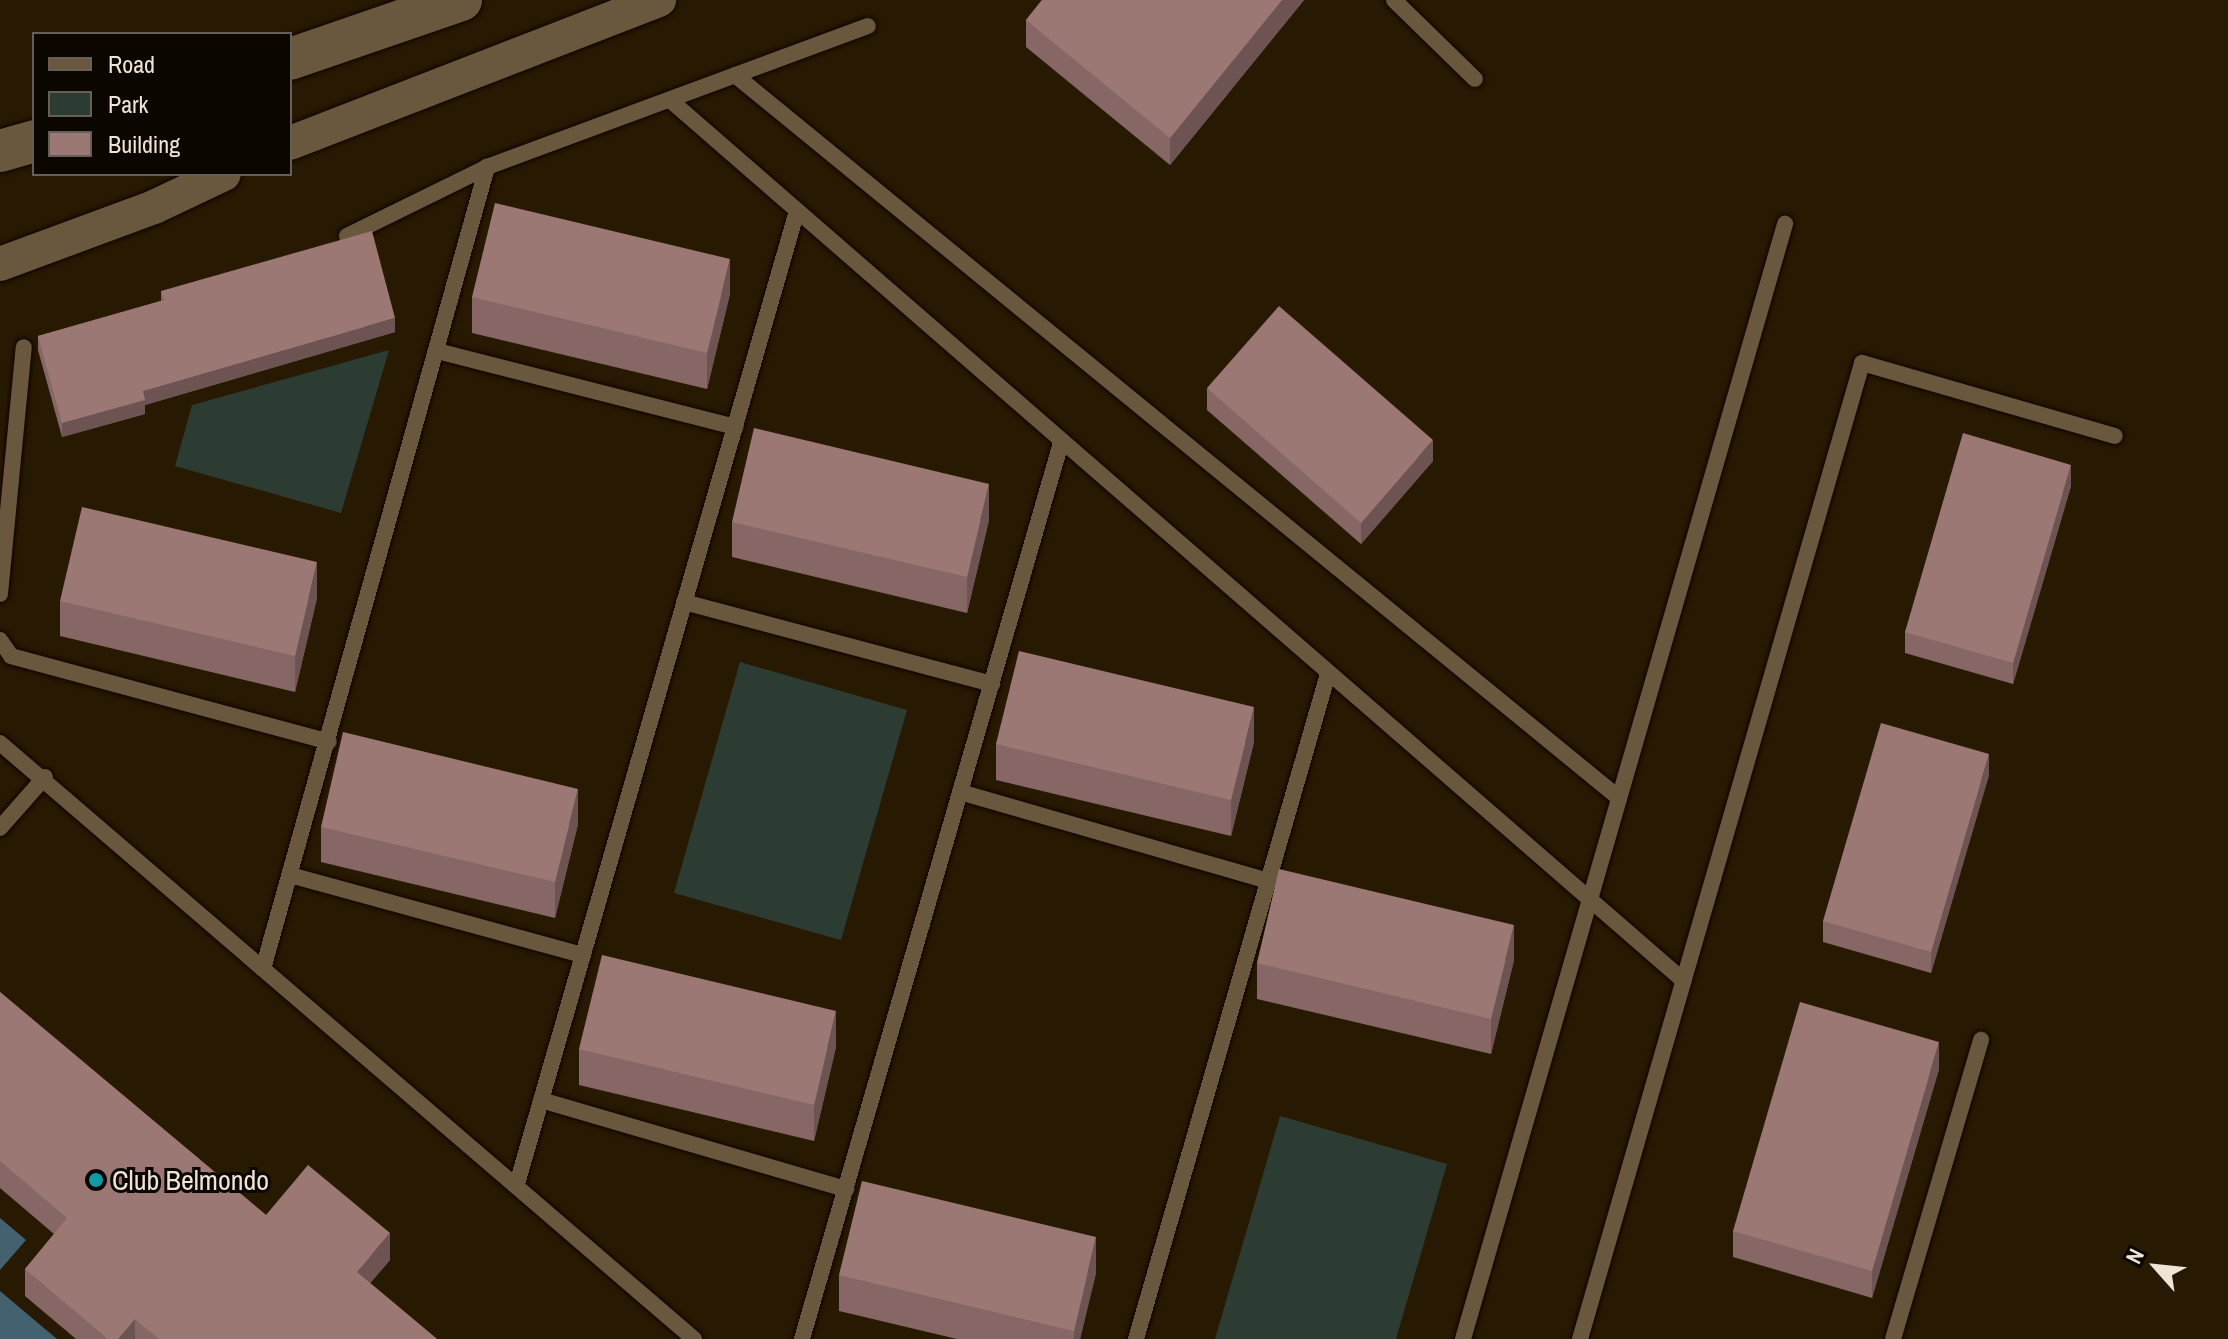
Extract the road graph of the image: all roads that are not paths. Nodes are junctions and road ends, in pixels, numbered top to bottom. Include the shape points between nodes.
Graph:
1 (461, 0) edge
2 (659, 0) edge
3 (1394, 0) edge
4 (868, 26) dead end
5 (292, 58) edge
6 (735, 75) junction
7 (1475, 79) dead end
8 (670, 100) junction
9 (32, 142) edge
10 (292, 142) edge
11 (0, 151) edge
12 (487, 167) junction
13 (220, 176) edge
14 (796, 214) junction
15 (1785, 224) dead end
16 (347, 236) edge
17 (0, 264) edge
18 (24, 347) dead end
19 (437, 351) junction
20 (735, 427) junction
21 (2115, 436) dead end
22 (1061, 443) junction
23 (0, 594) edge
24 (684, 602) junction
25 (0, 640) edge
26 (1328, 674) junction
27 (992, 684) junction
28 (329, 742) junction
29 (0, 743) edge
30 (45, 777) junction
31 (960, 792) junction
32 (1619, 798) junction
33 (0, 828) edge
34 (290, 875) junction
35 (1268, 881) junction
36 (1590, 899) junction
37 (583, 955) junction
38 (263, 969) junction
39 (1684, 981) junction
40 (1981, 1040) dead end
41 (541, 1100) junction
42 (517, 1184) junction
43 (846, 1189) junction
44 (694, 1339) edge
45 (802, 1339) edge
46 (1136, 1339) edge
47 (1463, 1339) edge
48 (1580, 1339) edge
49 (1893, 1339) edge

1 - 5 street
2 - 10 street
3 - 7 lane
4 - 6 lane
6 - 8 lane
6 - 32 lane
8 - 12 lane
8 - 14 lane
9 - 11 street
12 - 16 lane
12 - 19 lane
13 - 17 street via 154,207
14 - 20 lane
14 - 22 lane
15 - 32 lane
18 - 23 lane
19 - 20 lane
19 - 28 lane
20 - 24 lane
21 - 39 lane via 1862,363
22 - 26 lane
22 - 27 lane
24 - 27 lane
24 - 37 lane
25 - 28 lane via 11,656
26 - 35 lane
26 - 36 lane
27 - 31 lane
28 - 34 lane
29 - 30 lane
30 - 33 lane
30 - 38 lane
31 - 35 lane
31 - 43 lane
32 - 36 lane
34 - 37 lane
34 - 38 lane
35 - 46 lane
36 - 39 lane
36 - 47 lane
37 - 41 lane
38 - 42 lane
39 - 48 lane
40 - 49 lane
41 - 42 lane
41 - 43 lane
42 - 44 lane
43 - 45 lane

